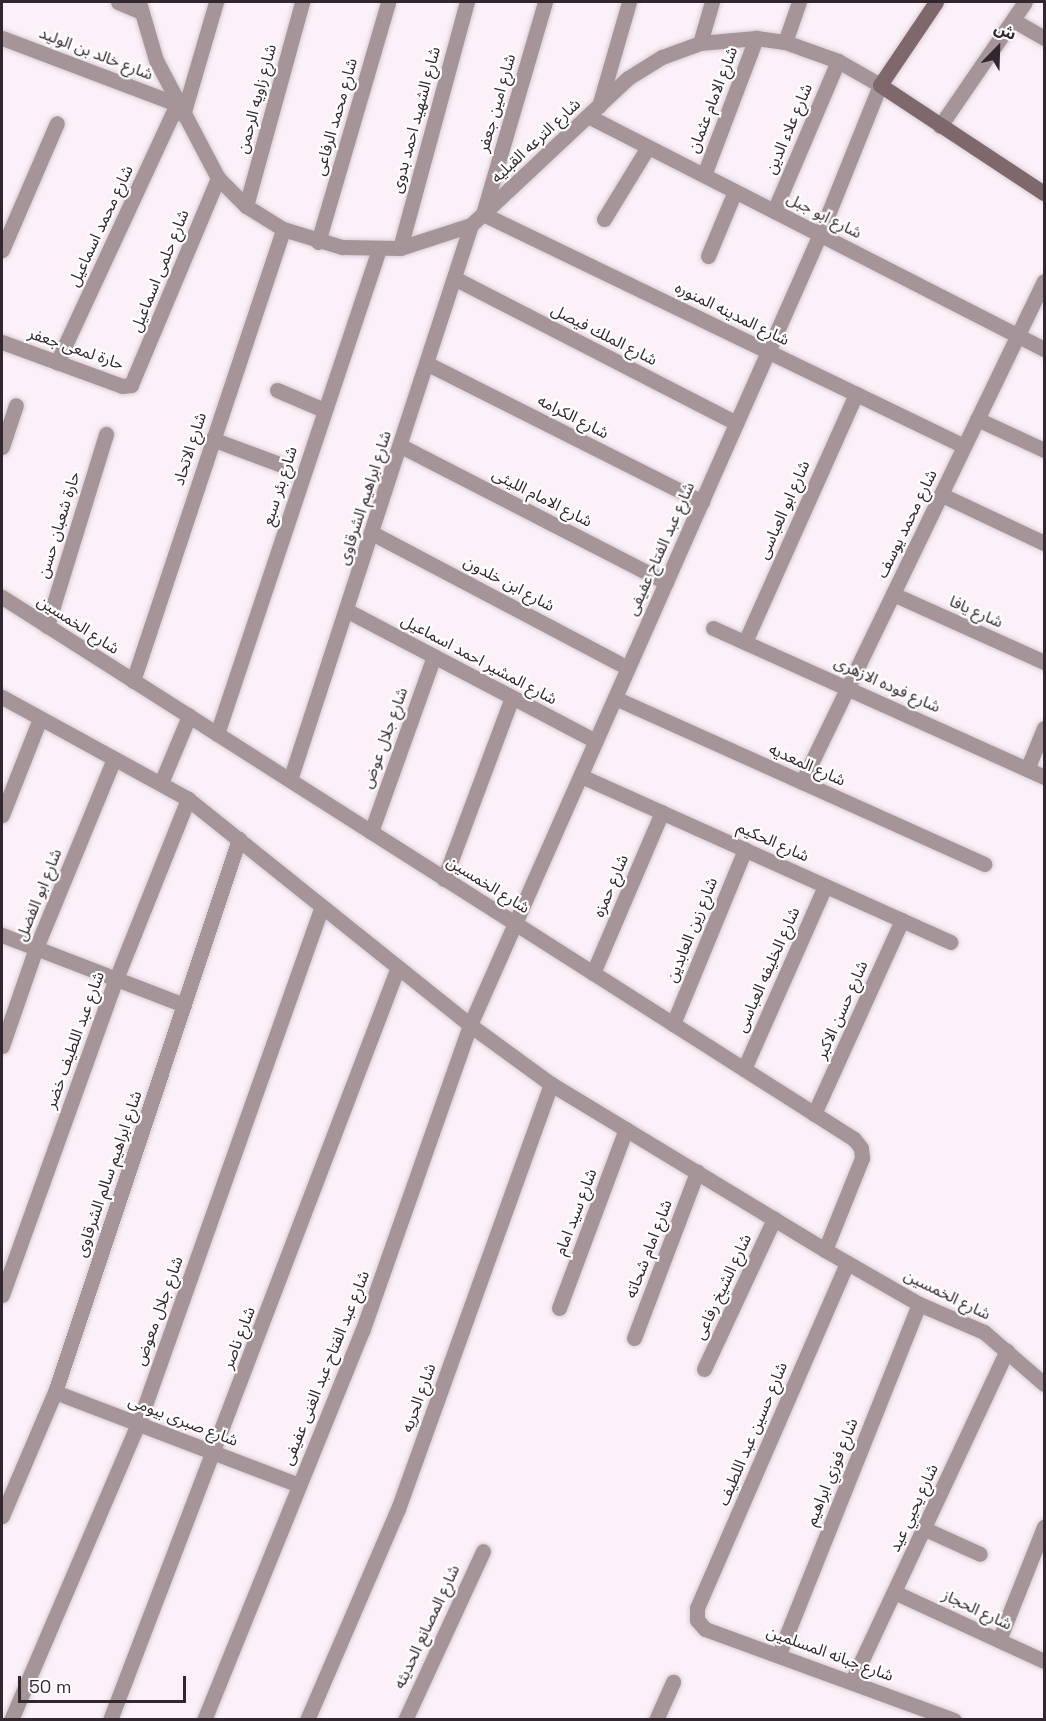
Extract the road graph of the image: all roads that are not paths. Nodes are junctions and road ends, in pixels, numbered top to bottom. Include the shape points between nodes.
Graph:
1 (118, 2) edge
2 (216, 2) edge
3 (302, 2) edge
4 (388, 2) edge
5 (467, 2) edge
6 (545, 2) edge
7 (629, 2) edge
8 (712, 2) edge
9 (799, 2) edge
10 (936, 2) edge
11 (1026, 2) edge
12 (140, 7) edge
13 (1013, 20) junction
14 (2, 38) edge
15 (756, 38) junction
16 (1044, 38) edge
17 (785, 42) junction
18 (700, 43) junction
19 (838, 61) junction
20 (880, 85) junction
21 (180, 110) junction
22 (593, 111) junction
23 (57, 123) dead end
24 (939, 126) junction
25 (648, 147) junction
26 (704, 175) junction
27 (218, 178) junction
28 (735, 191) junction
29 (1044, 191) edge
30 (246, 206) junction
31 (774, 211) junction
32 (483, 214) junction
33 (604, 219) dead end
34 (471, 225) junction
35 (283, 229) junction
36 (820, 234) junction
37 (318, 242) junction
38 (400, 248) junction
39 (379, 249) junction
40 (2, 250) edge
41 (708, 256) dead end
42 (456, 279) junction
43 (1044, 281) edge
44 (1018, 335) junction
45 (2, 342) edge
46 (1044, 349) edge
47 (768, 352) junction
48 (57, 362) junction
49 (428, 364) junction
50 (136, 377) joint
51 (277, 390) dead end
52 (856, 393) junction
53 (16, 405) dead end
54 (324, 411) junction
55 (978, 419) junction
56 (736, 423) junction
57 (106, 434) dead end
58 (212, 439) junction
59 (400, 446) junction
60 (964, 446) junction
61 (2, 447) edge
62 (1044, 450) edge
63 (282, 465) dead end
64 (942, 495) junction
65 (702, 502) junction
66 (372, 532) junction
67 (1044, 543) edge
68 (666, 582) junction
69 (893, 594) junction
70 (2, 597) edge
71 (346, 610) junction
72 (47, 626) junction
73 (713, 628) dead end
74 (745, 642) junction
75 (434, 656) junction
76 (1044, 662) edge
77 (628, 668) junction
78 (134, 681) junction
79 (848, 687) junction
80 (2, 697) edge
81 (512, 697) junction
82 (615, 698) junction
83 (189, 716) junction
84 (39, 721) junction
85 (1044, 728) edge
86 (217, 734) junction
87 (596, 741) junction
88 (114, 759) junction
89 (1028, 767) junction
90 (581, 776) junction
91 (1044, 777) edge
92 (290, 780) junction
93 (802, 782) junction
94 (161, 783) junction
95 (188, 799) junction
96 (662, 812) junction
97 (2, 815) edge
98 (371, 832) junction
99 (239, 839) junction
100 (745, 849) junction
101 (984, 864) dead end
102 (444, 879) junction
103 (825, 886) junction
104 (322, 906) junction
105 (902, 920) junction
106 (515, 924) junction
107 (2, 935) edge
108 (950, 942) dead end
109 (36, 948) junction
110 (398, 968) junction
111 (592, 973) junction
112 (116, 979) junction
113 (184, 1005) junction
114 (673, 1024) junction
115 (470, 1025) junction
116 (2, 1046) edge
117 (744, 1070) junction
118 (551, 1084) junction
119 (814, 1114) junction
120 (626, 1129) junction
121 (698, 1172) junction
122 (774, 1219) junction
123 (825, 1250) junction
124 (847, 1263) junction
125 (2, 1295) edge
126 (919, 1304) junction
127 (559, 1308) dead end
128 (634, 1338) dead end
129 (1008, 1350) junction
130 (704, 1369) dead end
131 (1044, 1383) edge
132 (55, 1392) junction
133 (139, 1422) junction
134 (215, 1452) junction
135 (298, 1485) junction
136 (2, 1515) edge
137 (1044, 1527) edge
138 (925, 1529) junction
139 (483, 1551) dead end
140 (980, 1554) dead end
141 (894, 1592) junction
142 (697, 1620) joint
143 (999, 1640) junction
144 (779, 1654) junction
145 (1044, 1661) edge
146 (673, 1682) dead end
147 (852, 1682) junction
148 (11, 1719) edge
149 (110, 1719) edge
150 (204, 1719) edge
151 (307, 1719) edge
152 (405, 1719) edge
153 (656, 1719) edge
154 (954, 1719) edge

1 - 12 street
2 - 21 street, شارع محمد اسماعيل
3 - 30 street, شارع زاويه الرحمن
4 - 37 street, شارع محمد الرفاعى
5 - 38 street, شارع الشهيد احمد بدوى
6 - 32 street, شارع امين جعفر
7 - 22 street
8 - 18 street
9 - 17 street
10 - 20 main road
11 - 13 street
12 - 21 street, شارع الترعه القبليه via 156,60
13 - 16 street
13 - 24 street
14 - 21 street, شارع خالد بن الوليد
15 - 17 street, شارع الترعه القبليه
15 - 18 street, شارع الترعه القبليه
15 - 26 street, شارع الامام عثمان
17 - 19 street, شارع الترعه القبليه
18 - 22 street, شارع الترعه القبليه via 662,57 628,78
19 - 20 street, شارع الترعه القبليه
19 - 31 street, شارع علاء الدين
20 - 24 main road, شارع الترعه القبليه
20 - 36 street, شارع عبد الفتاح عفيفى
21 - 27 street, شارع الترعه القبليه
21 - 48 street, شارع محمد اسماعيل
22 - 25 street, شارع ابو جبل
22 - 32 street, شارع الترعه القبليه
23 - 40 street
24 - 29 main road, شارع الترعه القبليه
25 - 26 street, شارع ابو جبل
25 - 33 street
26 - 28 street, شارع ابو جبل
27 - 30 street, شارع الترعه القبليه
27 - 50 street, شارع حلمى اسماعيل
28 - 31 street, شارع ابو جبل
28 - 41 street
30 - 35 street, شارع الترعه القبليه
31 - 36 street, شارع ابو جبل
32 - 34 street, شارع الترعه القبليه
32 - 47 street, شارع المدينه المنوره
34 - 38 street, شارع الترعه القبليه
34 - 42 street, شارع ابراهيم الشرقاوى
35 - 37 street, شارع الترعه القبليه
35 - 58 street, شارع الاتحاد
36 - 44 street, شارع ابو جبل
36 - 47 street, شارع عبد الفتاح عفيفى
37 - 39 street, شارع الترعه القبليه
38 - 39 street, شارع الترعه القبليه
39 - 54 street, شارع بئر سبع
42 - 49 street, شارع ابراهيم الشرقاوى
42 - 56 street, شارع الملك فيصل
43 - 44 street, شارع محمد يوسف
44 - 46 street, شارع ابو جبل
44 - 55 street, شارع محمد يوسف
45 - 48 street, حارة لمعى جعفر
47 - 52 street, شارع المدينه المنوره
47 - 56 street, شارع عبد الفتاح عفيفى
48 - 50 street, حارة لمعى جعفر via 122,386 131,385
49 - 59 street, شارع ابراهيم الشرقاوى
49 - 65 street, شارع الكرامه
51 - 54 street
52 - 60 street, شارع المدينه المنوره
52 - 74 street, شارع ابو العباسى
53 - 61 street
54 - 86 street, شارع بئر سبع
55 - 60 street, شارع محمد يوسف
55 - 62 street
56 - 65 street, شارع عبد الفتاح عفيفى
57 - 72 street, حارة شعبان حسن
58 - 63 street
58 - 78 street, شارع الاتحاد
59 - 66 street, شارع ابراهيم الشرقاوى
59 - 68 street, شارع الامام الليثى
60 - 64 street, شارع محمد يوسف
64 - 67 street
64 - 69 street, شارع محمد يوسف
65 - 68 street, شارع عبد الفتاح عفيفى
66 - 71 street, شارع ابراهيم الشرقاوى
66 - 77 street, شارع ابن خلدون
68 - 77 street, شارع عبد الفتاح عفيفى
69 - 76 street, شارع يافا
69 - 79 street, شارع محمد يوسف
70 - 72 street, شارع الخمسين
71 - 75 street, شارع المشير احمد اسماعيل
71 - 92 street, شارع ابراهيم الشرقاوى
72 - 78 street, شارع الخمسين
73 - 74 street, شارع فوده الازهرى
74 - 79 street, شارع فوده الازهرى
75 - 81 street, شارع المشير احمد اسماعيل
75 - 98 street, شارع جلال عوض
77 - 82 street, شارع عبد الفتاح عفيفى
78 - 83 street, شارع الخمسين
79 - 89 street, شارع فوده الازهرى
79 - 93 street, شارع محمد يوسف
80 - 84 street, شارع الخمسين
81 - 87 street, شارع المشير احمد اسماعيل
81 - 102 street
82 - 87 street, شارع عبد الفتاح عفيفى
82 - 93 street, شارع المعديه
83 - 86 street, شارع الخمسين
83 - 94 street
84 - 88 street, شارع الخمسين
84 - 97 street
85 - 89 street
86 - 92 street, شارع الخمسين
87 - 90 street, شارع عبد الفتاح عفيفى
88 - 94 street, شارع الخمسين
88 - 109 street, شارع ابو الفضل
89 - 91 street, شارع فوده الازهرى
90 - 96 street, شارع الحكيم
90 - 106 street, شارع عبد الفتاح عفيفى
92 - 98 street, شارع الخمسين
93 - 101 street, شارع المعديه
94 - 95 street, شارع الخمسين
95 - 99 street, شارع الخمسين
95 - 112 street, شارع عبد اللطيف خضر
96 - 100 street, شارع الحكيم
96 - 111 street, شارع حمزه
98 - 102 street, شارع الخمسين
99 - 104 street, شارع الخمسين
99 - 113 street, شارع ابراهيم سالم الشرقاوى
100 - 103 street, شارع الحكيم
100 - 114 street, شارع زين العابدين
102 - 106 street, شارع الخمسين
103 - 105 street, شارع الحكيم
103 - 117 street, شارع الخليفه العباسى
104 - 110 street, شارع الخمسين
104 - 133 street, شارع جلال معوض
105 - 108 street, شارع الحكيم
105 - 119 street, شارع حسن الاكبر
106 - 111 street, شارع الخمسين
106 - 115 street, شارع عبد الفتاح عفيفى
107 - 109 street
109 - 112 street
109 - 116 street, شارع ابو الفضل
110 - 115 street, شارع الخمسين
110 - 134 street, شارع ناصر
111 - 114 street, شارع الخمسين
112 - 113 street
112 - 125 street, شارع عبد اللطيف خضر
113 - 132 street, شارع ابراهيم سالم الشرقاوى
114 - 117 street, شارع الخمسين
115 - 118 street, شارع الخمسين
115 - 135 street, شارع عبد الفتاح عبد الغنى عفيفى via 366,1320
117 - 119 street, شارع الخمسين
118 - 120 street, شارع الخمسين
118 - 151 street, شارع الحريه via 398,1509
119 - 123 street, شارع الخمسين via 854,1139 862,1153
120 - 121 street, شارع الخمسين
120 - 127 street, شارع سيد امام
121 - 122 street, شارع الخمسين
121 - 128 street, شارع امام شحاته
122 - 123 street, شارع الخمسين
122 - 130 street, شارع الشيخ رفاعى
123 - 124 street, شارع الخمسين
124 - 126 street, شارع الخمسين
124 - 142 street, شارع حسين عبد اللطيف via 698,1608
126 - 129 street, شارع الخمسين via 984,1332
126 - 144 street, شارع فوزي ابراهيم
129 - 131 street, شارع الخمسين
129 - 138 street, شارع يحيي عيد
132 - 133 street, شارع صبرى بيومى
132 - 136 street, شارع ابراهيم سالم الشرقاوى
133 - 134 street, شارع صبرى بيومى
133 - 148 street, شارع جلال معوض
134 - 135 street, شارع صبرى بيومى
134 - 149 street, شارع ناصر
135 - 150 street, شارع عبد الفتاح عبد الغنى عفيفى
137 - 143 street
138 - 140 street
138 - 141 street, شارع يحيي عيد
139 - 152 street, شارع المصانع الحديثه
141 - 143 street, شارع الحجاز
141 - 147 street, شارع يحيي عيد
142 - 144 street, شارع جبانه المسلمين via 705,1629
143 - 145 street, شارع الحجاز
144 - 147 street, شارع جبانه المسلمين
146 - 153 street
147 - 154 street, شارع جبانه المسلمين

